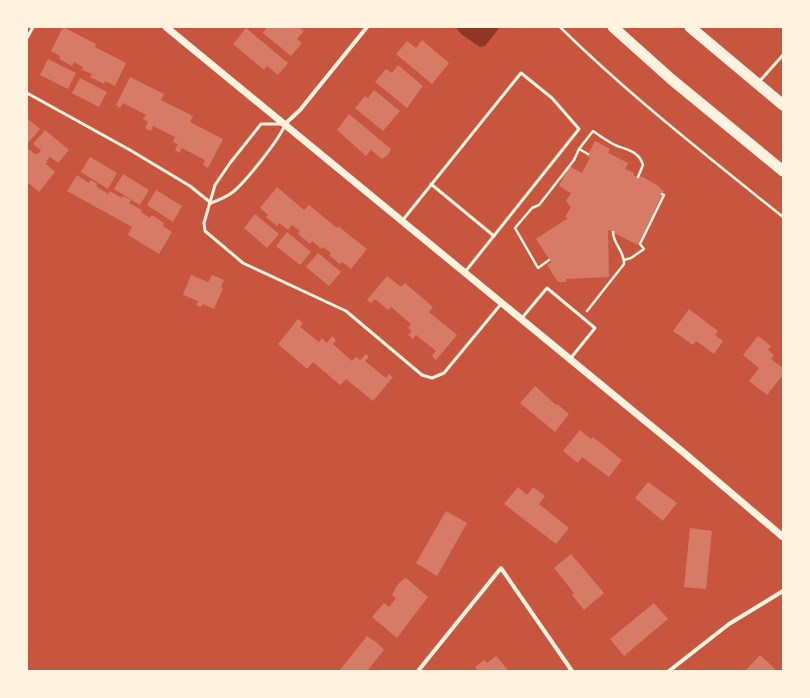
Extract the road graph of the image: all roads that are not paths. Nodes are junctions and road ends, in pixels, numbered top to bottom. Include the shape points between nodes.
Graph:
1 (33, 27) edge
2 (166, 27) edge
3 (367, 27) edge
4 (613, 27) edge
5 (690, 27) edge
6 (27, 38) edge
7 (783, 54) edge
8 (757, 84) junction
9 (27, 93) edge
10 (783, 105) edge
11 (285, 124) junction
12 (783, 171) edge
13 (431, 184) junction
14 (211, 203) junction
15 (402, 221) junction
16 (494, 236) junction
17 (465, 272) junction
18 (502, 303) junction
19 (521, 319) junction
20 (570, 359) junction
21 (783, 537) edge
22 (783, 591) edge
23 (418, 671) edge
24 (572, 671) edge
25 (669, 671) edge

1 - 6 lane
2 - 11 street
3 - 11 street via 300,110
4 - 12 highway
5 - 8 highway
7 - 8 lane
8 - 10 highway
9 - 14 lane via 130,150 190,186
11 - 14 lane via 275,143 234,191
11 - 14 lane via 261,124 219,177
11 - 15 street
13 - 15 lane
13 - 16 lane
13 - 16 lane via 521,73 552,98 579,129
14 - 18 lane via 204,222 205,231 235,257 252,268 340,307 428,377 442,376
15 - 17 street
16 - 17 lane
17 - 18 street
18 - 19 street
19 - 20 street
19 - 20 lane via 546,288 582,317 595,328
20 - 21 street
22 - 25 street via 717,632
23 - 24 street via 501,568

